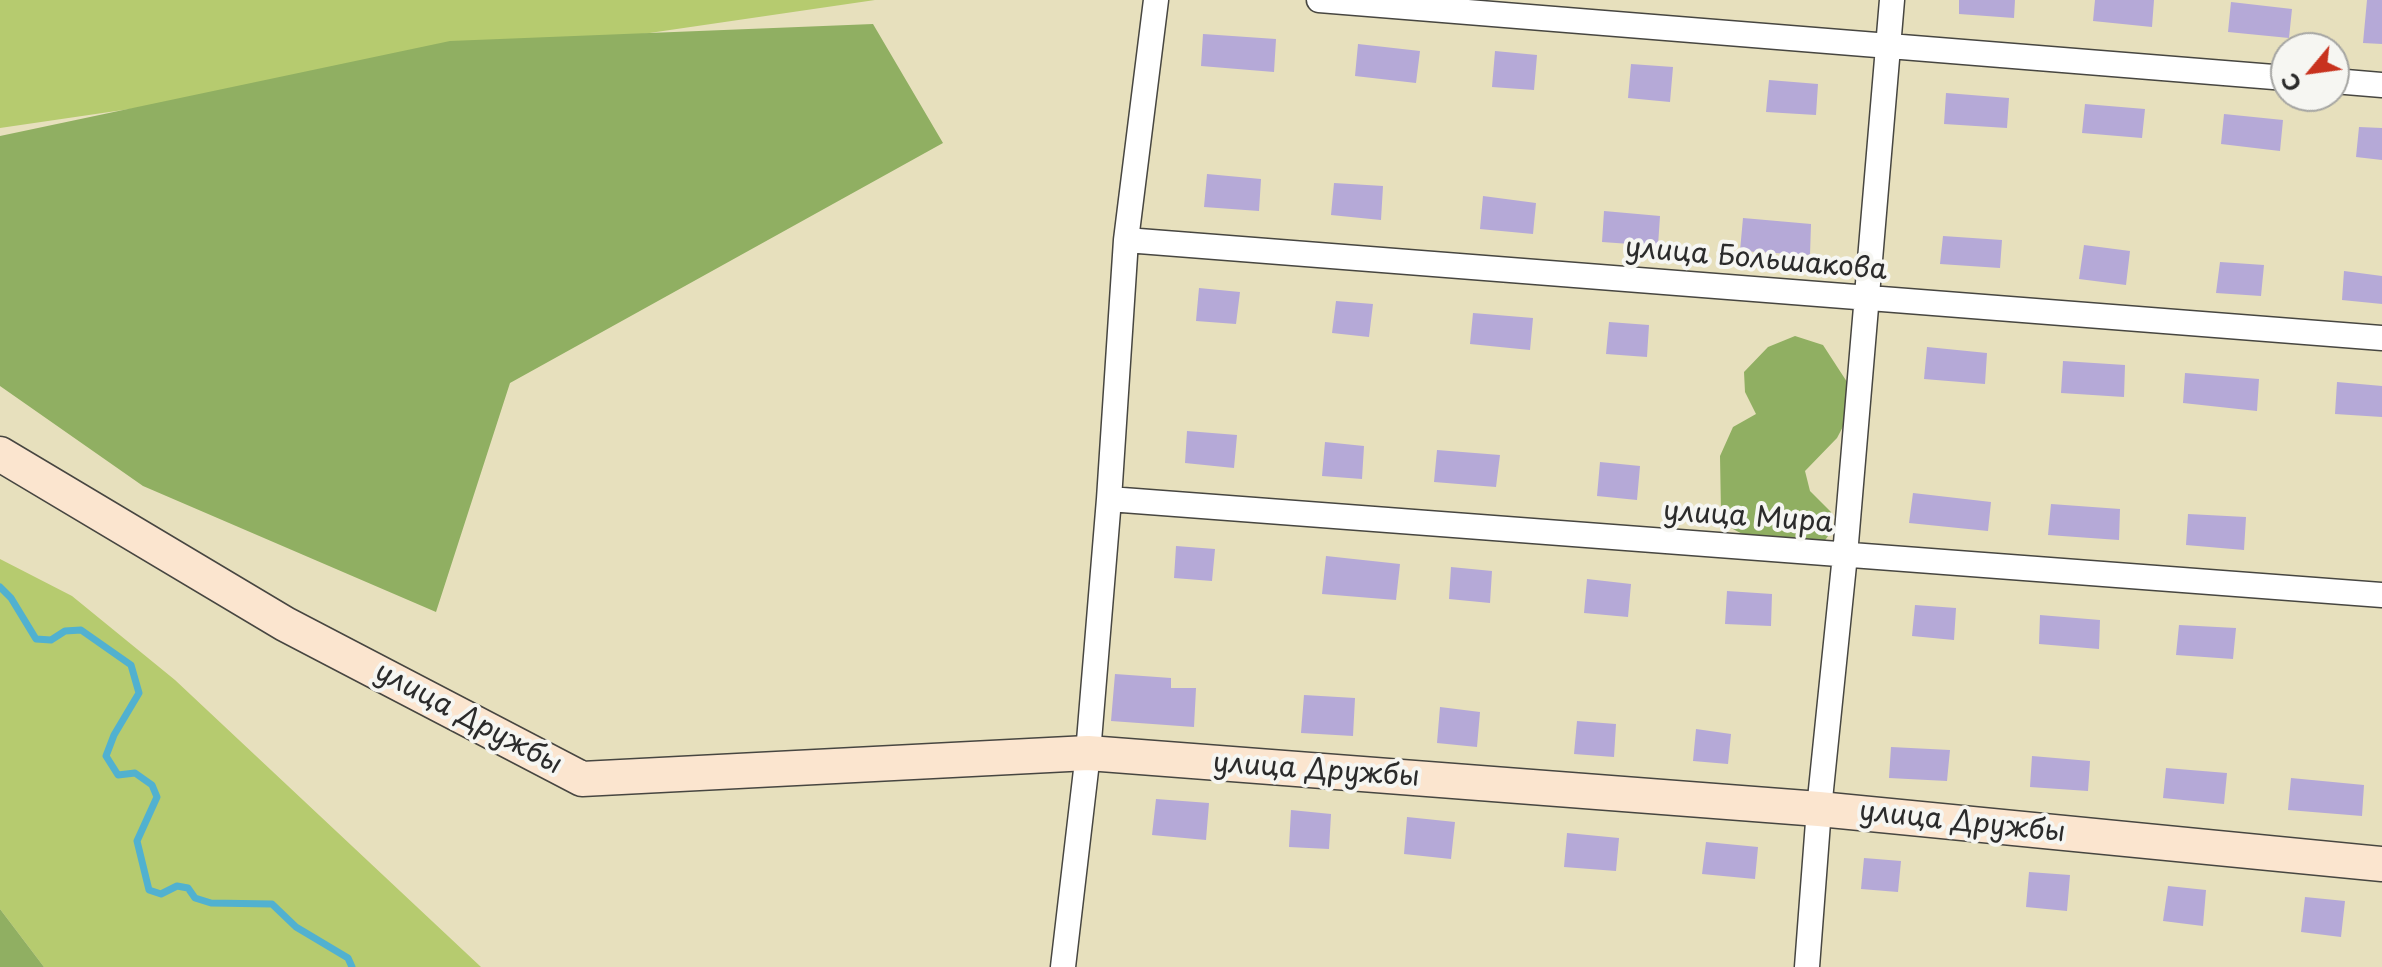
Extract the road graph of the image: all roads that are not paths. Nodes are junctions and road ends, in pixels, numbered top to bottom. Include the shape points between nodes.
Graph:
1 (1156, 0) edge
2 (1319, 0) edge
3 (1892, 0) edge
4 (1888, 44) junction
5 (2270, 77) edge
6 (2350, 82) edge
7 (2382, 85) edge
8 (1126, 240) junction
9 (1866, 299) junction
10 (2382, 338) edge
11 (0, 454) edge
12 (1109, 499) junction
13 (1845, 555) junction
14 (2382, 595) edge
15 (1088, 753) junction
16 (1819, 809) junction
17 (2382, 864) edge
18 (1063, 967) edge
19 (1807, 967) edge

1 - 8 street
2 - 4 street
3 - 4 street
4 - 5 street
4 - 9 street
6 - 7 street
8 - 9 street, улица Большакова
8 - 12 street
9 - 10 street, улица Большакова
9 - 13 street
11 - 15 street, улица Дружбы via 285,624 582,779
12 - 13 street, улица Мира
12 - 15 street
13 - 14 street, улица Мира
13 - 16 street
15 - 16 street, улица Дружбы
15 - 18 street
16 - 17 street, улица Дружбы
16 - 19 street

